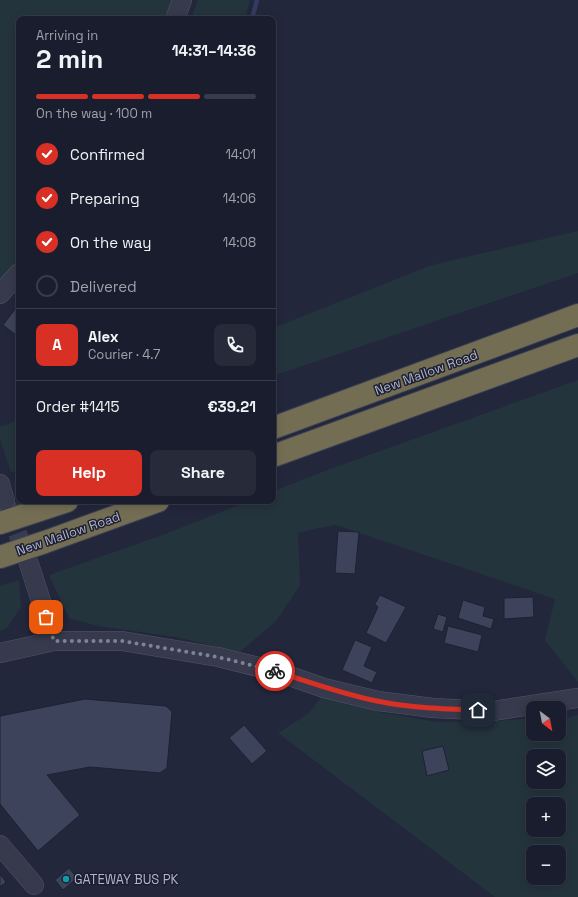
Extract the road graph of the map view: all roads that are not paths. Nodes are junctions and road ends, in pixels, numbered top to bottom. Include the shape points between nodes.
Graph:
1 (182, 0) edge
2 (176, 16) edge
3 (16, 277) edge
4 (0, 294) edge
5 (578, 315) edge
6 (578, 345) edge
7 (276, 427) edge
8 (276, 455) edge
9 (2, 500) edge
10 (16, 500) edge
11 (58, 504) edge
12 (150, 504) edge
13 (0, 523) edge
14 (0, 557) edge
15 (29, 564) tunnel mouth
16 (54, 641) junction
17 (0, 653) edge
18 (578, 698) edge
19 (0, 845) edge
20 (34, 885) dead end

1 - 2 street
3 - 4 street
5 - 7 highway, New Mallow Road
6 - 8 highway, New Mallow Road
9 - 10 highway
11 - 13 highway
12 - 14 highway, New Mallow Road
15 - 16 street
16 - 17 street
16 - 18 street via 122,641 211,656 275,671 324,688 378,701 433,708 493,710
19 - 20 street

